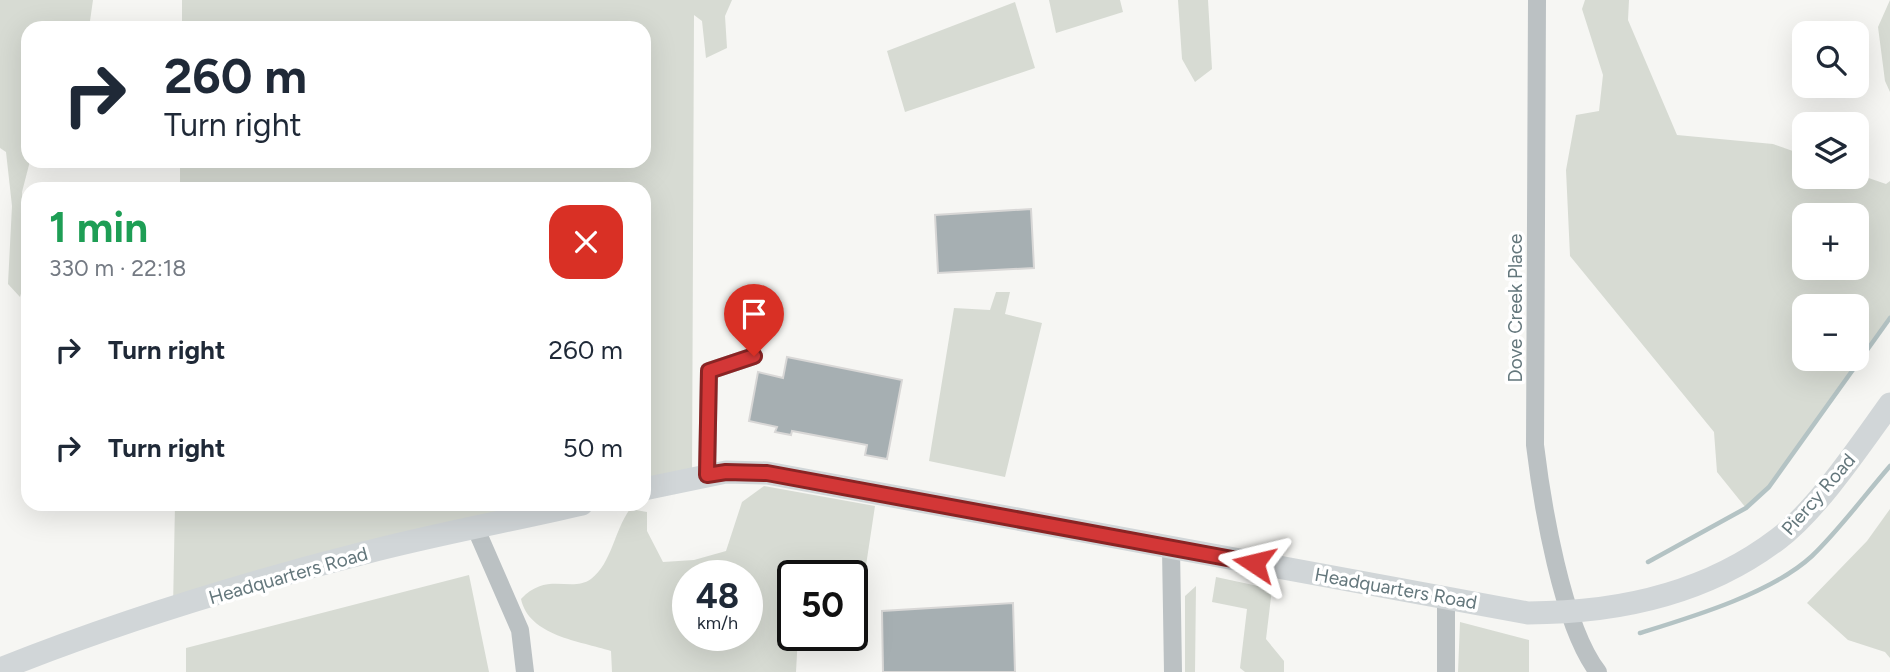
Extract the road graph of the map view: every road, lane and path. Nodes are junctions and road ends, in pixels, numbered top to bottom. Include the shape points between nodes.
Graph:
1 (1537, 0) edge
2 (754, 356) dead end
3 (1890, 404) edge
4 (707, 475) junction
5 (651, 487) edge
6 (552, 511) edge
7 (476, 529) junction
8 (1171, 549) junction
9 (1446, 597) junction
10 (1528, 613) joint
11 (1570, 613) junction
12 (0, 670) edge
13 (525, 672) edge
14 (1173, 672) edge
15 (1446, 672) edge
16 (1598, 672) edge

1 - 11 street, Dove Creek Place via 1535,445 1541,500
2 - 4 street via 709,371
3 - 11 main road, Piercy Road via 1825,489 1780,538 1733,570 1643,602
4 - 5 main road, Headquarters Road
4 - 8 main road, Headquarters Road via 767,473
6 - 7 main road, Headquarters Road
7 - 12 main road, Headquarters Road via 365,552 173,608
7 - 13 street via 520,630
8 - 9 main road, Headquarters Road
8 - 14 street
9 - 10 main road, Headquarters Road
9 - 15 street
10 - 11 main road, Piercy Road
11 - 16 street

